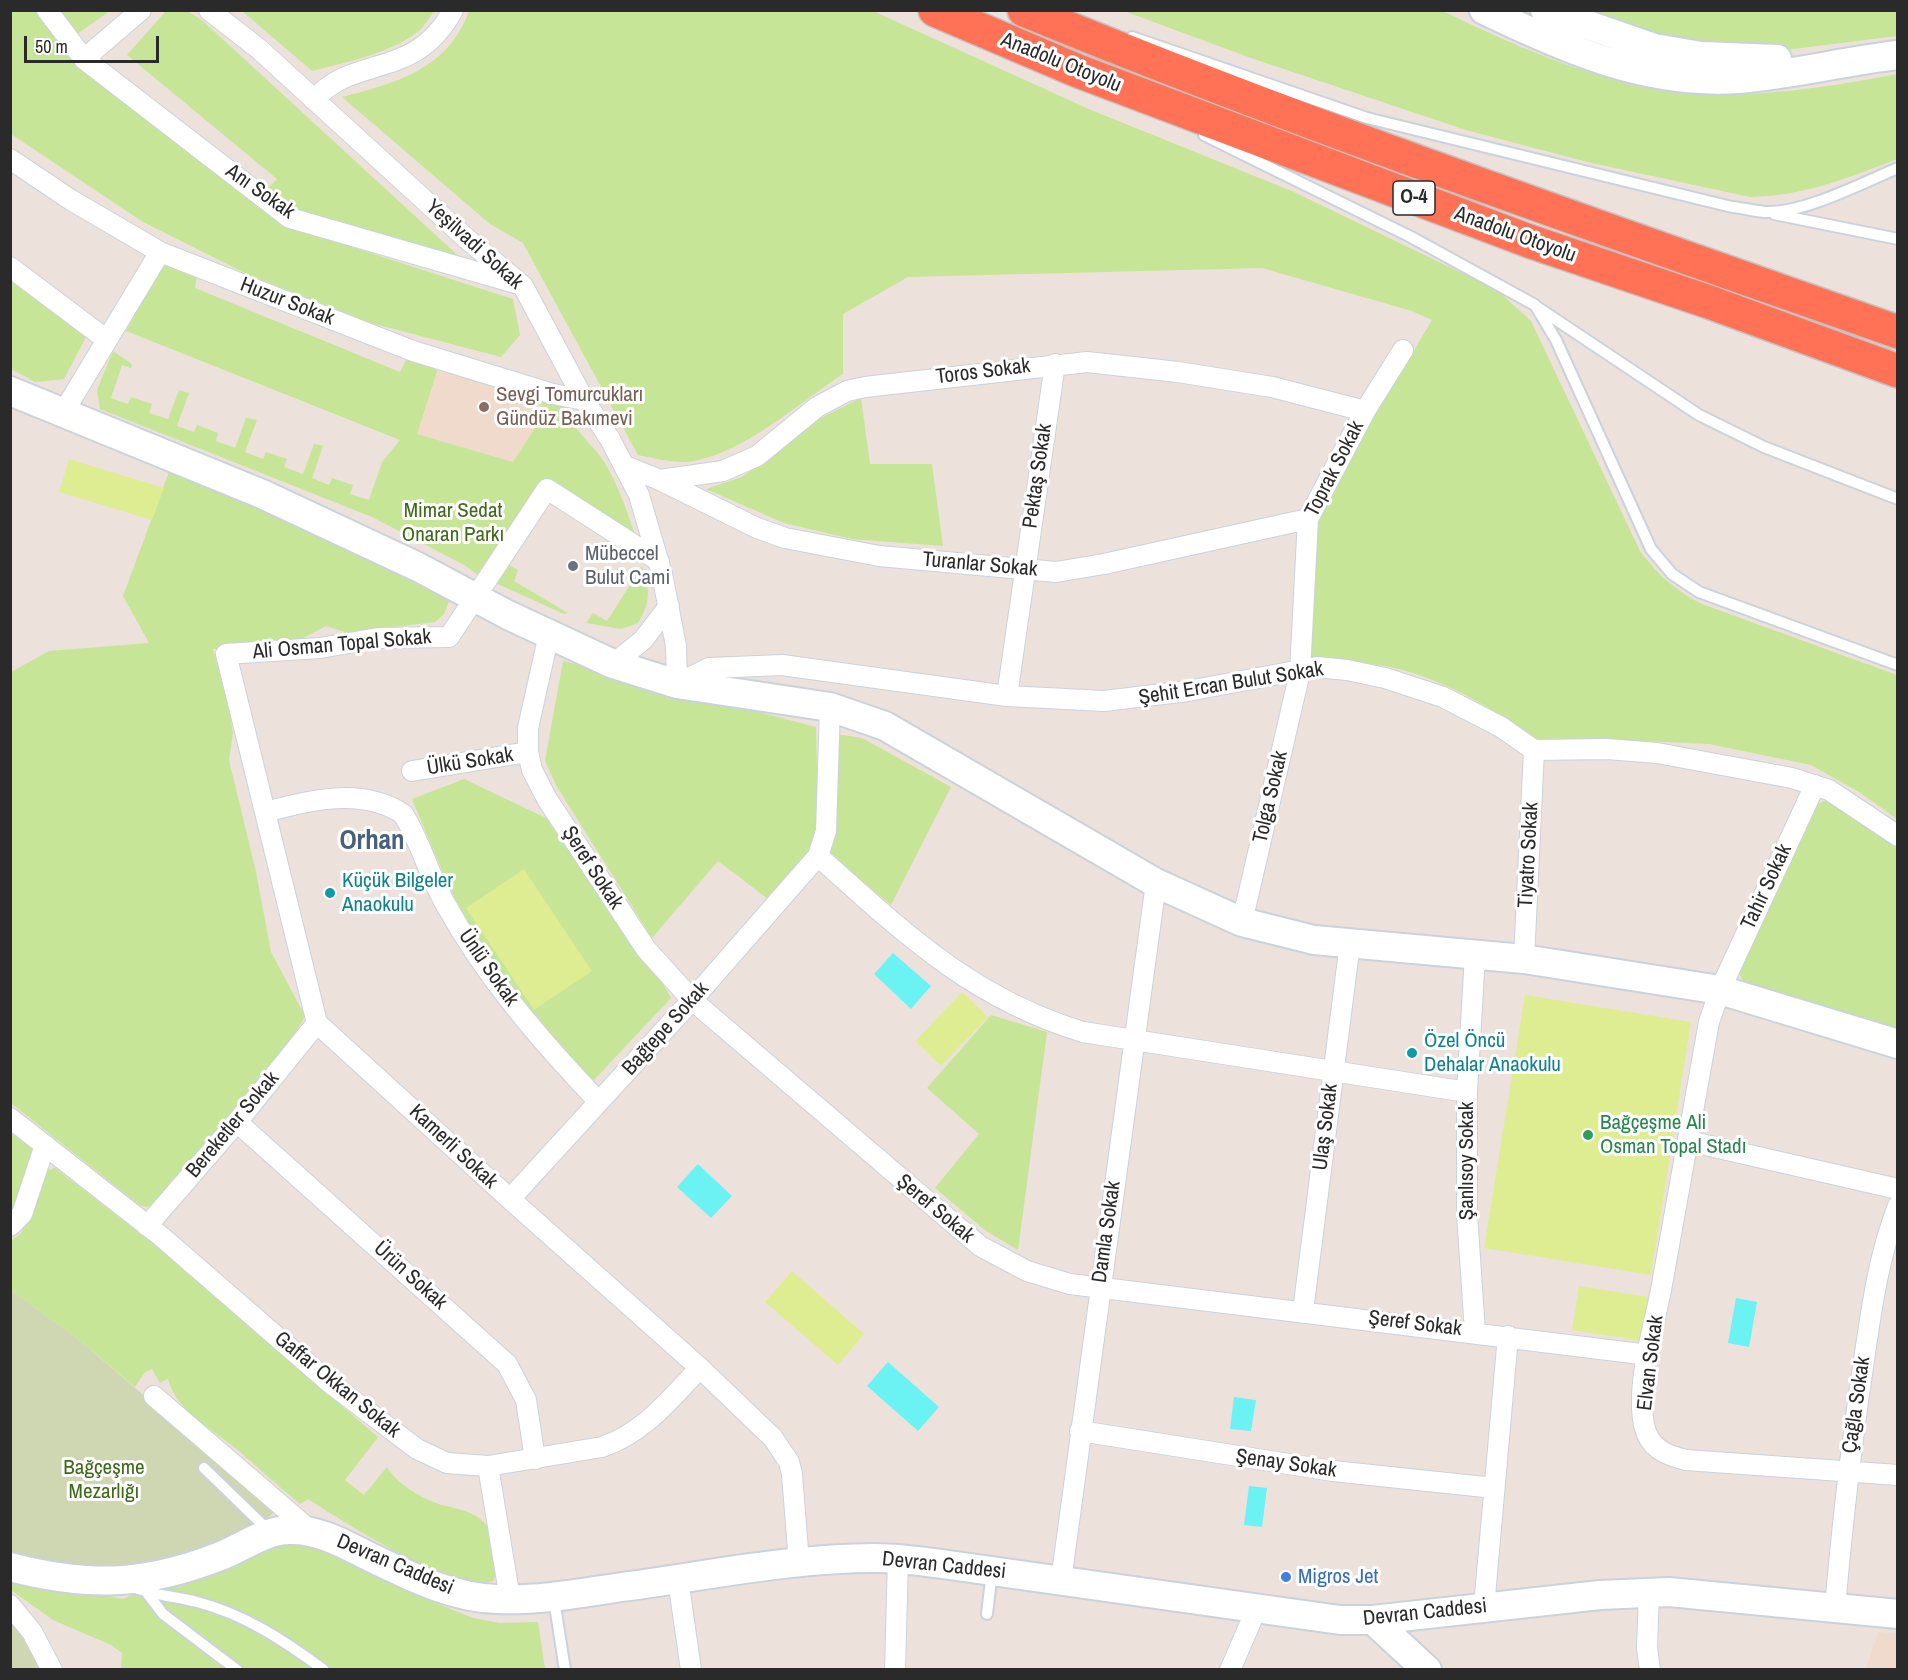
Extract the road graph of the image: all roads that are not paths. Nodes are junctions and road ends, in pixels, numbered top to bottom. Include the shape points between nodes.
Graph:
1 (47, 10) edge
2 (141, 10) edge
3 (209, 10) edge
4 (453, 10) edge
5 (935, 10) edge
6 (1024, 10) edge
7 (1049, 10) edge
8 (1484, 10) edge
9 (1563, 14) edge
10 (1083, 21) dead end
11 (1118, 31) dead end
12 (1560, 47) junction
13 (1898, 55) edge
14 (84, 59) junction
15 (1857, 59) junction
16 (1078, 71) junction
17 (314, 100) junction
18 (10, 159) edge
19 (1898, 168) edge
20 (1766, 212) junction
21 (1898, 239) edge
22 (160, 252) junction
23 (10, 267) edge
24 (524, 286) junction
25 (1535, 305) junction
26 (1898, 332) edge
27 (107, 340) junction
28 (1403, 350) dead end
29 (1054, 364) junction
30 (1898, 371) edge
31 (10, 390) edge
32 (584, 400) junction
33 (1365, 411) junction
34 (63, 413) junction
35 (624, 466) junction
36 (660, 480) junction
37 (1898, 499) edge
38 (1308, 519) junction
39 (659, 561) junction
40 (1024, 570) junction
41 (475, 598) junction
42 (669, 606) junction
43 (549, 634) junction
44 (614, 664) junction
45 (1898, 665) edge
46 (1300, 672) junction
47 (677, 684) junction
48 (1007, 696) junction
49 (830, 707) junction
50 (1534, 750) junction
51 (528, 752) junction
52 (412, 771) dead end
53 (1815, 785) junction
54 (266, 812) junction
55 (1898, 836) edge
56 (818, 856) junction
57 (1156, 883) junction
58 (1242, 922) junction
59 (1350, 944) junction
60 (1475, 955) junction
61 (1524, 959) junction
62 (1720, 990) junction
63 (692, 1000) junction
64 (318, 1023) junction
65 (1133, 1040) junction
66 (1898, 1044) edge
67 (1333, 1071) junction
68 (1467, 1092) junction
69 (599, 1102) junction
70 (10, 1118) edge
71 (237, 1122) junction
72 (1688, 1141) junction
73 (45, 1145) junction
74 (1898, 1189) edge
75 (510, 1199) junction
76 (1898, 1206) edge
77 (10, 1226) edge
78 (147, 1226) junction
79 (1100, 1288) junction
80 (1303, 1311) junction
81 (1475, 1332) junction
82 (1508, 1336) junction
83 (1649, 1355) junction
84 (700, 1368) junction
85 (154, 1396) dead end
86 (1080, 1431) junction
87 (536, 1459) junction
88 (488, 1466) junction
89 (204, 1468) dead end
90 (1848, 1470) junction
91 (1898, 1475) edge
92 (1494, 1488) junction
93 (311, 1531) junction
94 (271, 1533) junction
95 (898, 1559) junction
96 (799, 1563) junction
97 (10, 1567) edge
98 (992, 1571) junction
99 (678, 1579) junction
100 (1061, 1581) junction
101 (134, 1587) junction
102 (1649, 1592) junction
103 (554, 1596) junction
104 (510, 1599) junction
105 (10, 1605) edge
106 (1484, 1607) junction
107 (1834, 1608) junction
108 (1256, 1610) junction
109 (987, 1614) dead end
110 (1898, 1614) edge
111 (1373, 1620) junction
112 (52, 1670) edge
113 (237, 1670) edge
114 (324, 1670) edge
115 (565, 1670) edge
116 (691, 1670) edge
117 (896, 1670) edge
118 (1230, 1670) edge
119 (1427, 1670) edge
120 (1650, 1670) edge

1 - 14 street, Anı Sokak
2 - 14 street
3 - 17 street, Yeşilvadi Sokak
4 - 17 street via 442,29 420,50 388,65 338,79
5 - 16 highway, Anadolu Otoyolu / O-4
6 - 26 highway, Anadolu Otoyolu / O-4 via 1496,192
7 - 10 lane
8 - 12 main road
9 - 12 main road
9 - 15 main road via 1623,39 1701,56
11 - 20 lane via 1367,118 1681,196
12 - 15 main road via 1642,72 1718,79 1740,79
13 - 15 main road
14 - 24 street, Anı Sokak via 290,218
16 - 25 lane via 1411,237
16 - 30 highway, Anadolu Otoyolu / O-4 via 1529,241
17 - 24 street, Yeşilvadi Sokak
18 - 22 street, Huzur Sokak
19 - 20 lane via 1840,193
20 - 21 lane
22 - 27 street
22 - 32 street, Huzur Sokak via 413,351
23 - 27 street
24 - 32 street, Yeşilvadi Sokak
25 - 37 lane via 1699,415 1764,447
25 - 45 lane via 1556,340 1651,549 1672,574 1699,592
27 - 34 street
28 - 33 street, Toprak Sokak
29 - 33 street, Toros Sokak via 1087,362 1178,372 1272,387
29 - 36 street, Toros Sokak via 847,391 801,418 757,456 740,465 700,476
29 - 40 street, Pektaş Sokak
31 - 34 main road
32 - 35 street, Yeşilvadi Sokak
33 - 38 street, Toprak Sokak
34 - 41 main road via 262,494
35 - 36 street, Toros Sokak
35 - 39 street, Yeşilvadi Sokak via 646,515
36 - 40 street, Turanlar Sokak via 785,538 879,556
38 - 40 street, Turanlar Sokak via 1078,569
38 - 46 street, Toprak Sokak
39 - 41 street via 547,489
39 - 42 street, Yeşilvadi Sokak
40 - 48 street, Pektaş Sokak
41 - 43 main road
41 - 54 street, Ali Osman Topal Sokak via 449,636 378,638 320,648 226,654
42 - 44 street via 643,640
42 - 47 street, Yeşilvadi Sokak
43 - 44 main road
43 - 51 street, Şeref Sokak via 528,728
44 - 47 main road
46 - 48 street, Şehit Ercan Bulut Sokak via 1131,700
46 - 50 street, Şehit Ercan Bulut Sokak via 1317,667 1347,670 1421,689 1473,711
46 - 58 street, Tolga Sokak
47 - 48 street, Şehit Ercan Bulut Sokak via 709,668 782,665
47 - 49 main road
49 - 56 street, Bağtepe Sokak via 826,831
49 - 57 main road via 913,740
50 - 53 street via 1608,748 1680,756 1760,770
50 - 61 street, Tiyatro Sokak
51 - 52 street, Ülkü Sokak
51 - 63 street, Şeref Sokak via 532,770 547,799 627,921 658,965
53 - 55 street via 1858,807
53 - 62 street, Tahir Sokak
54 - 64 street
54 - 69 street, Ünlü Sokak via 305,802 352,799 377,802 403,814 445,904 492,980 552,1053
56 - 63 street, Bağtepe Sokak
56 - 65 street via 910,938 982,989 1058,1024
57 - 58 main road
57 - 65 street, Damla Sokak
58 - 59 main road via 1285,934
59 - 60 main road
59 - 67 street, Ulaş Sokak
60 - 61 main road
60 - 68 street, Şanlısoy Sokak
61 - 62 main road
62 - 66 main road
62 - 72 street, Elvan Sokak via 1709,1022
63 - 69 street, Bağtepe Sokak
63 - 79 street, Şeref Sokak via 980,1246 1027,1271
64 - 71 street, Bereketler Sokak
64 - 75 street, Kamerli Sokak
65 - 67 street
65 - 79 street, Damla Sokak
67 - 68 street
67 - 80 street, Ulaş Sokak
68 - 81 street, Şanlısoy Sokak via 1467,1214
69 - 75 street, Bağtepe Sokak
70 - 73 street, Gaffar Okkan Sokak
71 - 78 street, Bereketler Sokak
71 - 87 street, Ürün Sokak via 507,1364 526,1400
72 - 74 street
72 - 83 street, Elvan Sokak
73 - 77 street via 21,1214
73 - 78 street, Gaffar Okkan Sokak
75 - 84 street, Kamerli Sokak
76 - 90 street, Çağla Sokak via 1884,1240
78 - 88 street, Gaffar Okkan Sokak via 330,1383 417,1449 447,1463
79 - 80 street, Şeref Sokak
79 - 86 street, Damla Sokak
80 - 81 street, Şeref Sokak
81 - 82 street, Şeref Sokak
82 - 83 street, Şeref Sokak
82 - 92 street
83 - 90 street, Elvan Sokak via 1642,1413 1650,1442 1661,1452 1686,1460
84 - 87 street, Gaffar Okkan Sokak via 633,1434 602,1447
84 - 96 street, Kamerli Sokak via 773,1438 789,1462
85 - 93 street
86 - 92 street, Şenay Sokak via 1313,1468
86 - 100 street, Damla Sokak
87 - 88 street, Gaffar Okkan Sokak
88 - 104 street
89 - 94 lane
90 - 91 street, Elvan Sokak
90 - 107 street, Çağla Sokak
92 - 106 street
93 - 94 main road, Devran Caddesi
93 - 104 main road, Devran Caddesi via 446,1590
94 - 101 main road, Devran Caddesi
95 - 96 main road, Devran Caddesi
95 - 98 main road, Devran Caddesi
95 - 117 street
96 - 99 main road, Devran Caddesi
97 - 101 main road, Devran Caddesi via 59,1578
98 - 100 main road, Devran Caddesi
98 - 109 lane
99 - 103 main road, Devran Caddesi
99 - 116 street
100 - 108 main road, Devran Caddesi
101 - 113 lane
101 - 114 lane via 228,1612 263,1629
102 - 106 main road, Devran Caddesi
102 - 107 main road, Devran Caddesi
102 - 120 street
103 - 104 main road, Devran Caddesi
103 - 115 lane
105 - 112 street via 32,1632
106 - 111 main road, Devran Caddesi
107 - 110 main road, Devran Caddesi
108 - 111 main road, Devran Caddesi
108 - 118 street
111 - 119 main road

